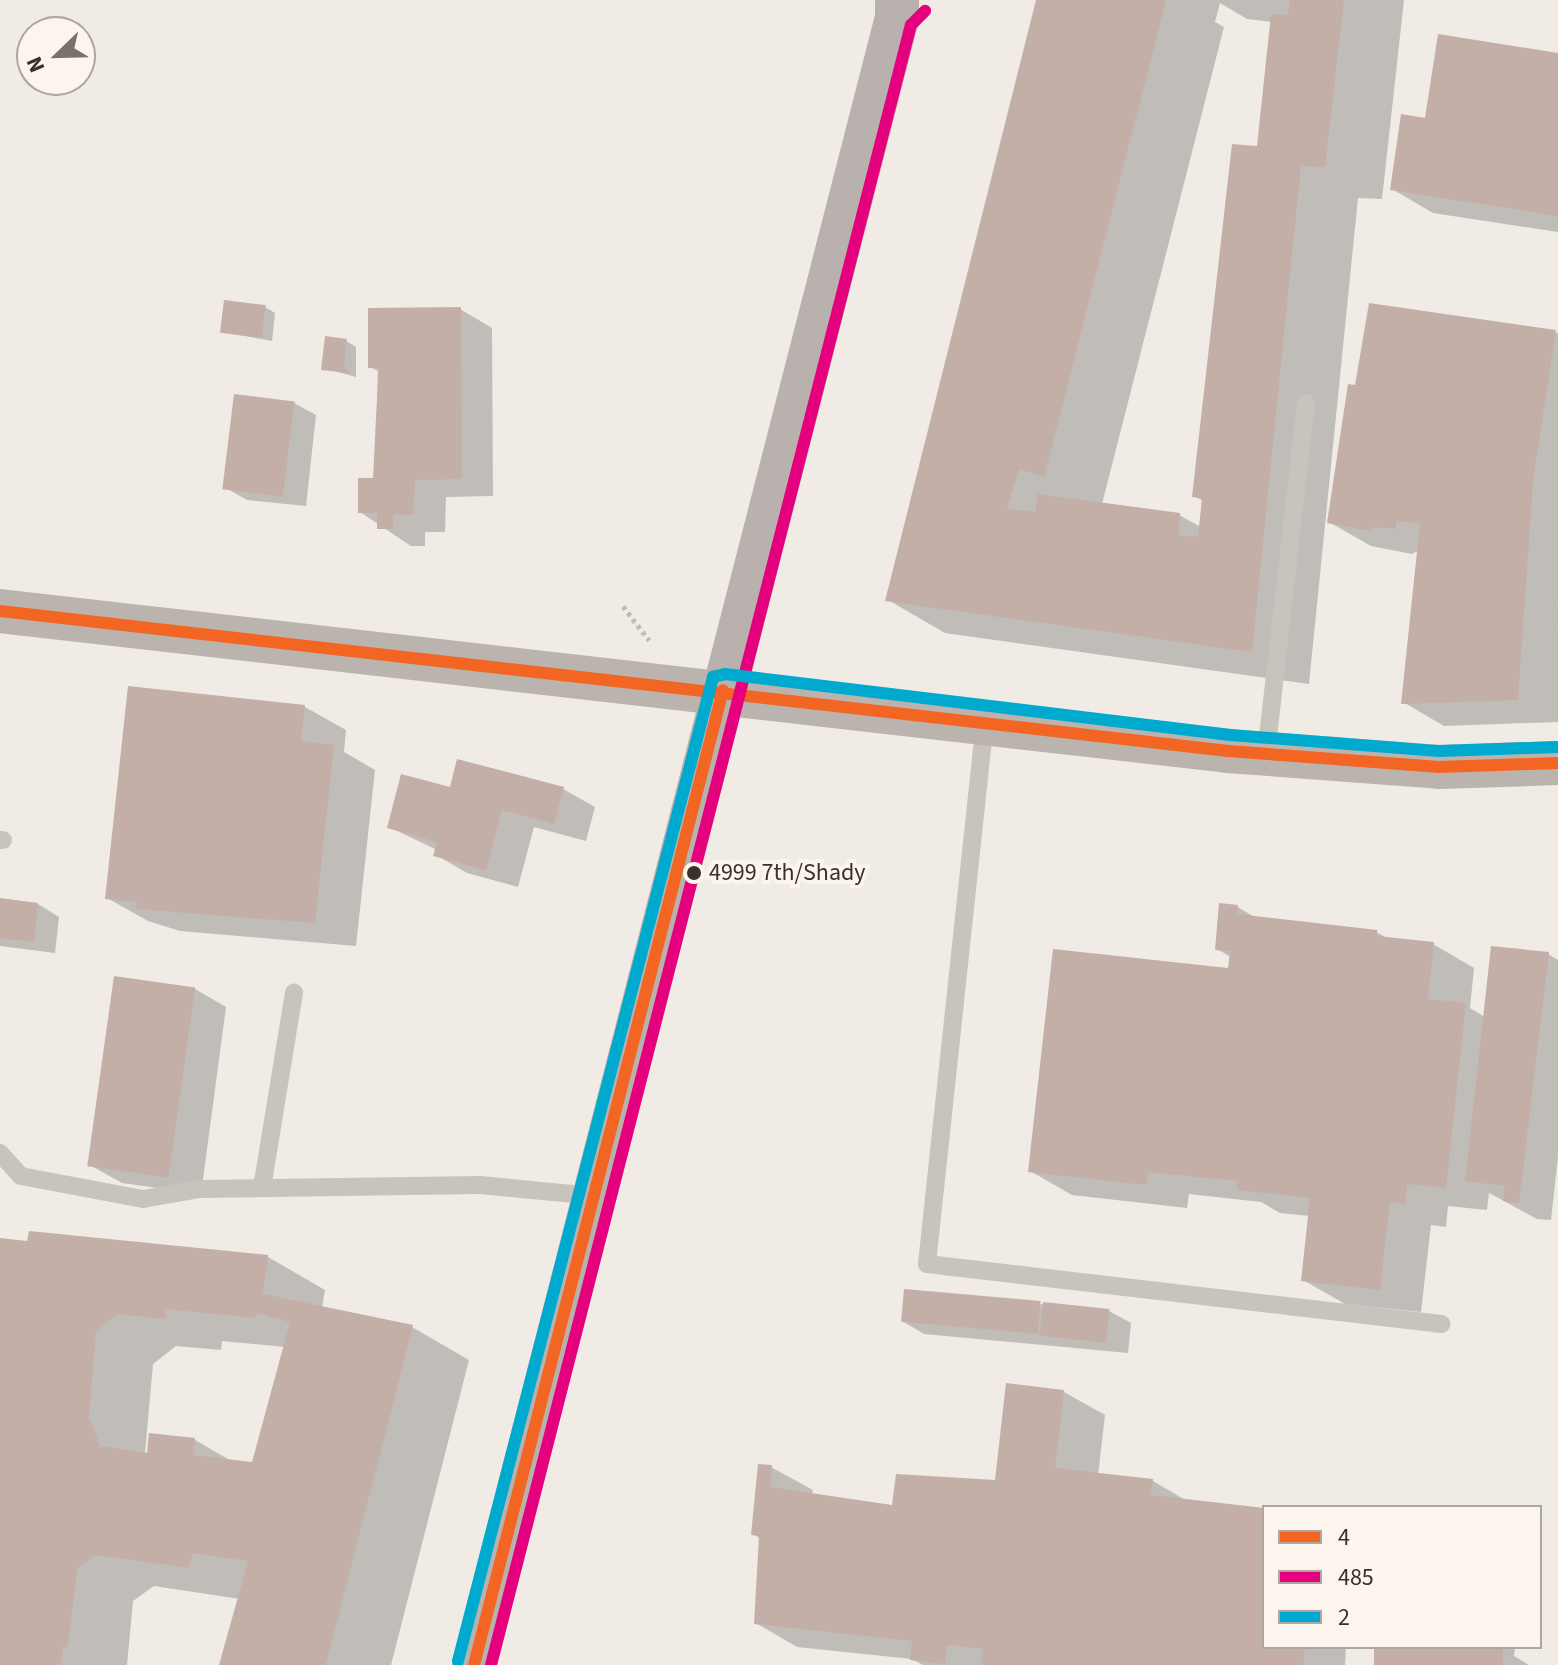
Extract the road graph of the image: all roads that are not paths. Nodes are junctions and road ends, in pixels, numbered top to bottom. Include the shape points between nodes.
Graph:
1 (903, 6) edge
2 (1306, 403) dead end
3 (0, 611) edge
4 (723, 690) junction
5 (985, 721) junction
6 (1266, 754) junction
7 (1558, 763) edge
8 (294, 993) dead end
9 (0, 1153) edge
10 (262, 1188) junction
11 (595, 1196) junction
12 (1442, 1324) dead end
13 (474, 1665) edge

1 - 4 main road
2 - 6 lane
3 - 4 street
4 - 5 street
4 - 11 main road
5 - 6 street
5 - 12 lane via 927,1264
6 - 7 street via 1439,767
8 - 10 lane
9 - 10 lane via 21,1176 143,1199 200,1189
10 - 11 lane via 480,1185
11 - 13 main road

